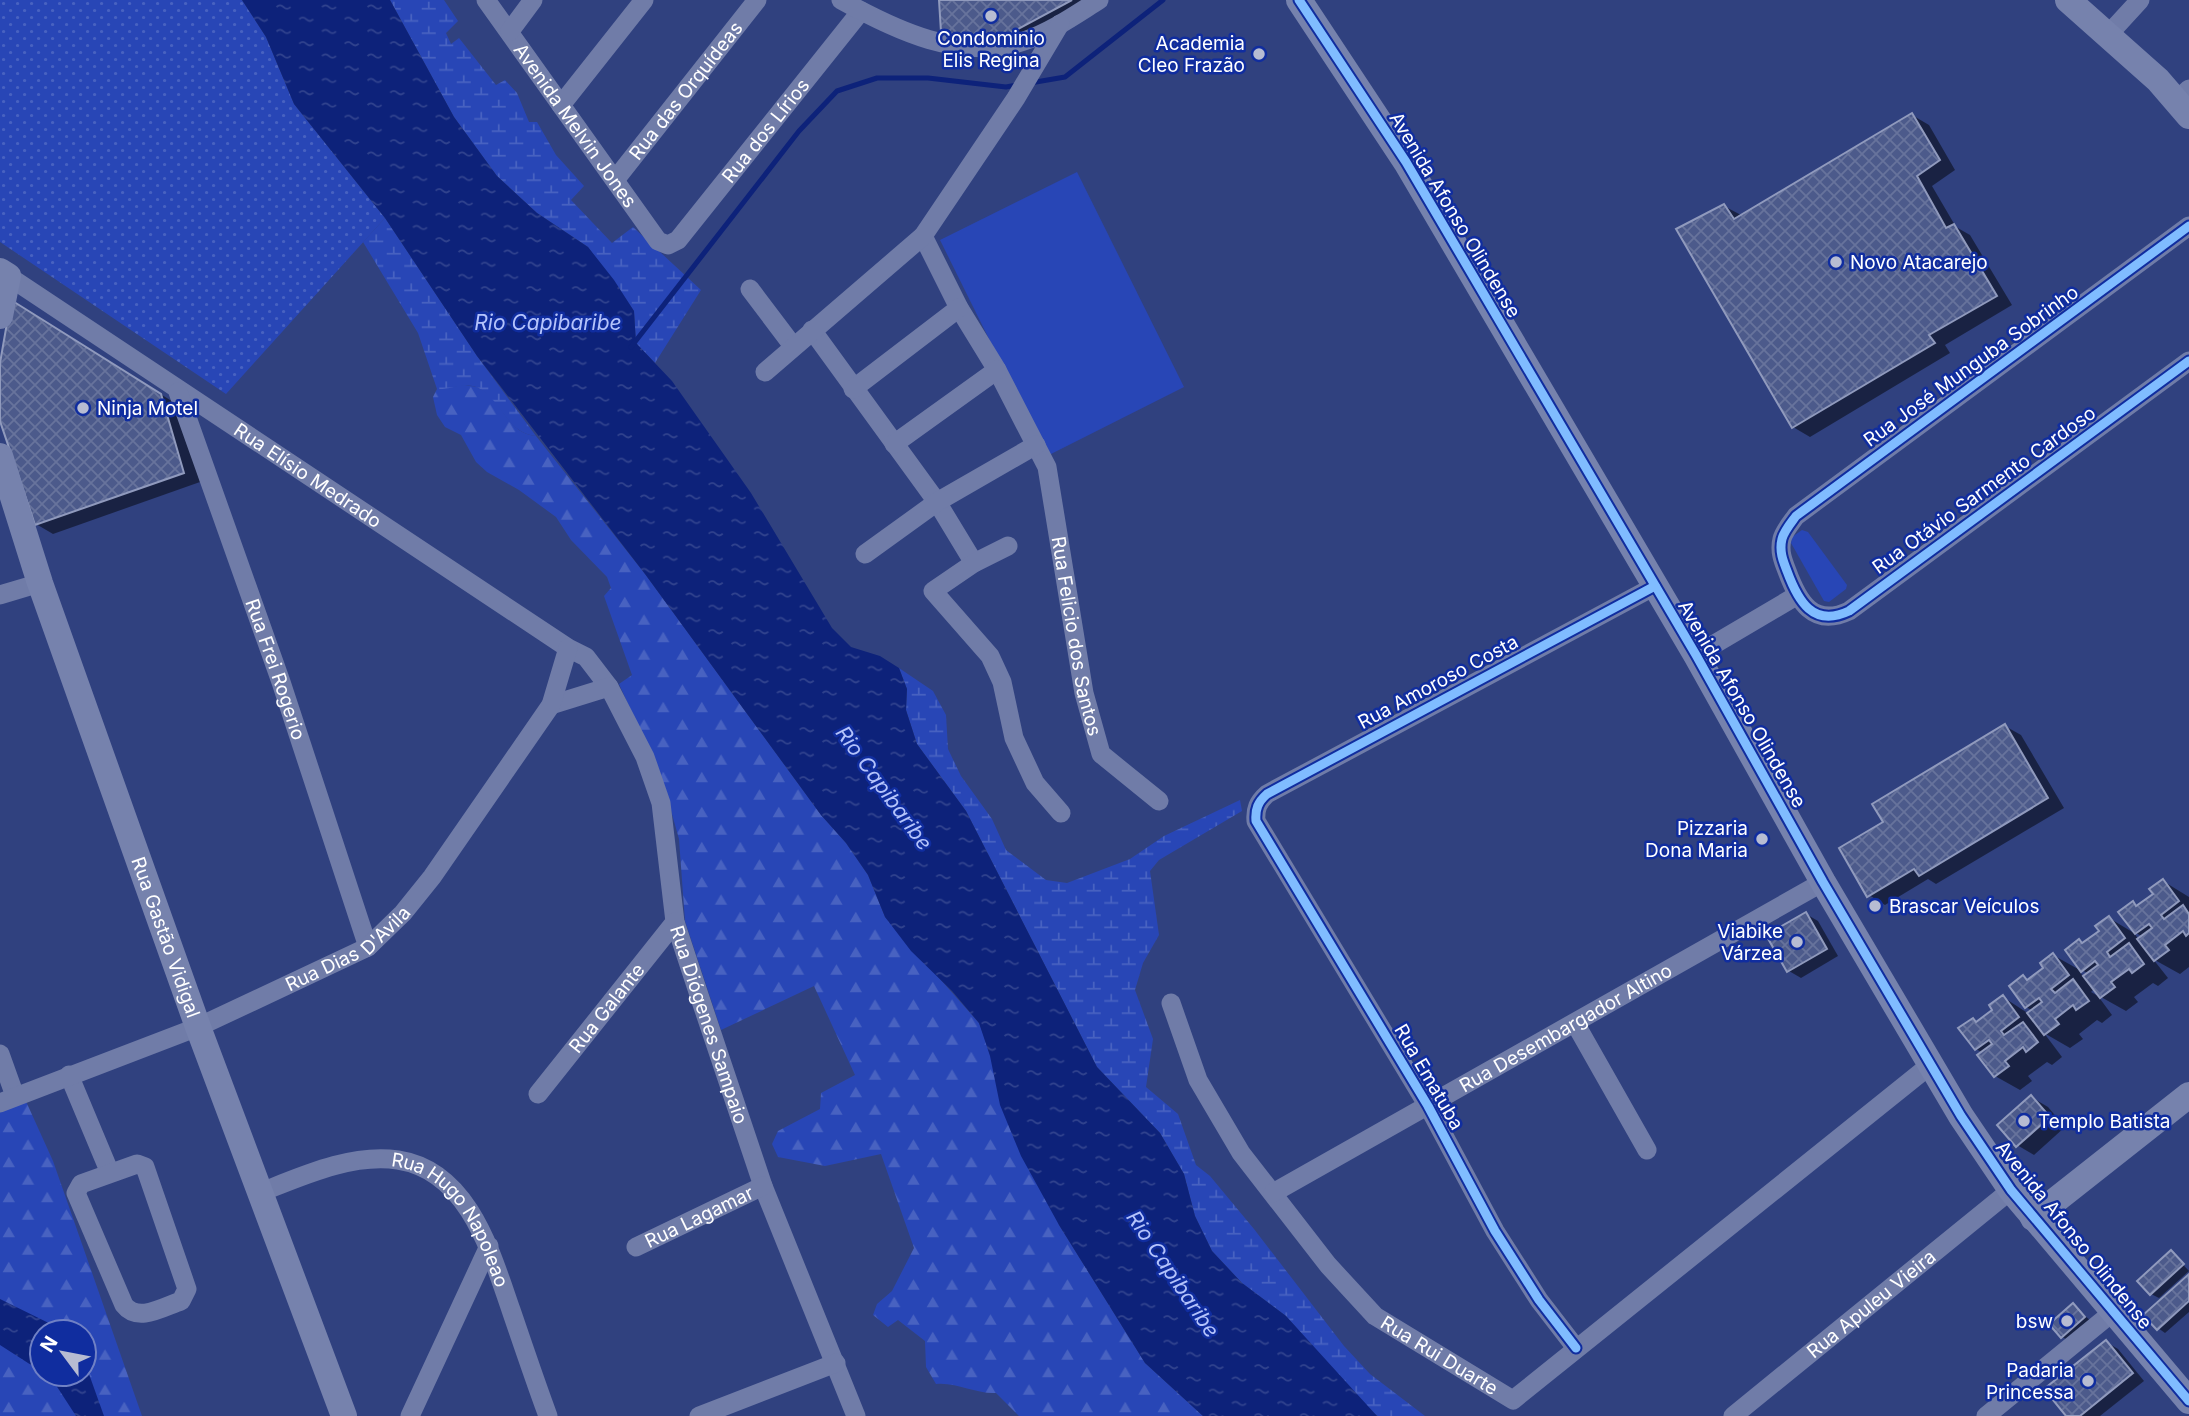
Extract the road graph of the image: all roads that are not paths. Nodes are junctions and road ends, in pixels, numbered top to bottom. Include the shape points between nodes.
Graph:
1 (486, 0) edge
2 (533, 0) edge
3 (644, 0) edge
4 (757, 0) edge
5 (841, 0) edge
6 (1099, 0) edge
7 (1299, 0) edge
8 (2068, 0) edge
9 (2140, 0) edge
10 (861, 11) junction
11 (1060, 24) junction
12 (510, 31) junction
13 (2107, 36) junction
14 (2185, 102) edge
15 (561, 105) junction
16 (615, 180) junction
17 (2189, 226) edge
18 (923, 236) junction
19 (668, 245) joint
20 (4, 274) edge
21 (750, 289) dead end
22 (959, 308) junction
23 (0, 316) edge
24 (811, 330) junction
25 (793, 346) junction
26 (2189, 361) edge
27 (997, 370) junction
28 (765, 372) dead end
29 (853, 389) junction
30 (178, 392) junction
31 (894, 444) junction
32 (1036, 445) junction
33 (0, 456) edge
34 (937, 502) junction
35 (1008, 545) dead end
36 (865, 554) dead end
37 (974, 563) junction
38 (40, 583) junction
39 (1655, 586) junction
40 (0, 595) edge
41 (1796, 596) junction
42 (568, 648) junction
43 (1696, 655) junction
44 (609, 687) junction
45 (551, 705) junction
46 (1159, 801) dead end
47 (1061, 813) dead end
48 (1256, 821) joint
49 (1823, 882) junction
50 (676, 922) junction
51 (368, 947) junction
52 (1171, 1003) dead end
53 (1575, 1023) junction
54 (198, 1027) junction
55 (0, 1054) edge
56 (1930, 1066) junction
57 (69, 1075) junction
58 (538, 1094) dead end
59 (2189, 1095) edge
60 (7, 1099) edge
61 (1428, 1106) junction
62 (1647, 1150) dead end
63 (110, 1173) junction
64 (763, 1186) junction
65 (2011, 1190) junction
66 (259, 1192) junction
67 (1273, 1193) junction
68 (2034, 1218) junction
69 (489, 1246) junction
70 (636, 1247) dead end
71 (2113, 1312) junction
72 (1576, 1348) junction
73 (836, 1363) junction
74 (2187, 1396) edge
75 (344, 1416) edge
76 (410, 1416) edge
77 (548, 1416) edge
78 (699, 1416) edge
79 (856, 1416) edge
80 (1733, 1416) edge
81 (1986, 1416) edge

1 - 12 street, Avenida Melvin Jones
2 - 12 street
3 - 15 street
4 - 16 street, Rua das Orquídeas
5 - 10 street
6 - 11 street
7 - 39 main road, Avenida Afonso Olindense via 1406,162
8 - 13 main road
9 - 13 street
10 - 11 street via 918,37 990,48 1023,42
10 - 19 street, Rua dos Lírios via 678,240
11 - 18 street
12 - 15 street, Avenida Melvin Jones
13 - 14 main road
15 - 16 street, Avenida Melvin Jones
16 - 19 street, Avenida Melvin Jones via 658,241
17 - 41 street, Rua José Munguba Sobrinho via 1796,516 1781,541 1781,555
18 - 22 street, Rua Felicio dos Santos
18 - 24 street
20 - 23 main road
20 - 30 street, Rua Elísio Medrado
21 - 25 street
22 - 27 street, Rua Felicio dos Santos
22 - 29 street
24 - 25 street
24 - 29 street
25 - 28 street
26 - 41 street, Rua Otávio Sarmento Cardoso via 1849,611 1836,617 1821,616
27 - 31 street
27 - 32 street, Rua Felicio dos Santos
29 - 31 street
30 - 42 street, Rua Elísio Medrado
30 - 51 street, Rua Frei Rogerio
31 - 34 street
32 - 34 street
32 - 46 street, Rua Felicio dos Santos via 1047,467 1073,639 1101,754
33 - 38 main road, Rua Gastão Vidigal
34 - 36 street
34 - 37 street
35 - 37 street
37 - 47 street via 933,591 990,656 1002,682 1014,738 1035,783
38 - 40 street
38 - 54 main road, Rua Gastão Vidigal
39 - 43 main road, Avenida Afonso Olindense
39 - 48 street, Rua Amoroso Costa via 1267,793 1256,807
41 - 43 street
42 - 44 street, Rua Elísio Medrado via 586,657
42 - 45 street, Rua Dias D'Avila
43 - 49 main road, Avenida Afonso Olindense
44 - 45 street
44 - 50 street, Rua Diógenes Sampaio via 645,757 661,803
45 - 51 street, Rua Dias D'Avila via 432,877
48 - 61 street, Rua Ematuba
49 - 53 street, Rua Desembargador Altino
49 - 56 main road, Avenida Afonso Olindense
50 - 58 street, Rua Galante
50 - 64 street, Rua Diógenes Sampaio
51 - 54 street, Rua Dias D'Avila
52 - 67 street, Rua Rui Duarte via 1198,1080 1241,1153
53 - 61 street, Rua Desembargador Altino
53 - 62 street
54 - 57 street, Rua Dias D'Avila
54 - 66 main road, Rua Gastão Vidigal
55 - 60 street
56 - 65 main road, Avenida Afonso Olindense
56 - 72 street, Rua Rui Duarte
57 - 60 street, Rua Dias D'Avila
57 - 63 street
59 - 68 main road
61 - 67 street, Rua Desembargador Altino
61 - 72 street, Rua Ematuba via 1495,1231
63 - 63 street via 81,1184 77,1197 124,1305 141,1314 181,1301 186,1285 145,1167 137,1164
64 - 70 street, Rua Lagamar
64 - 73 street, Rua Diógenes Sampaio
65 - 68 main road, Avenida Afonso Olindense
65 - 80 street, Rua Apuleu Vieira
66 - 69 street, Rua Hugo Napoleao via 358,1160 399,1160 447,1184 471,1212
66 - 75 main road, Rua Gastão Vidigal
67 - 72 street, Rua Rui Duarte via 1328,1265 1376,1316 1513,1400
68 - 71 main road, Avenida Afonso Olindense
69 - 76 street
69 - 77 street, Rua Hugo Napoleao
71 - 74 main road, Avenida Afonso Olindense
71 - 81 street
73 - 78 street
73 - 79 street, Rua Diógenes Sampaio

